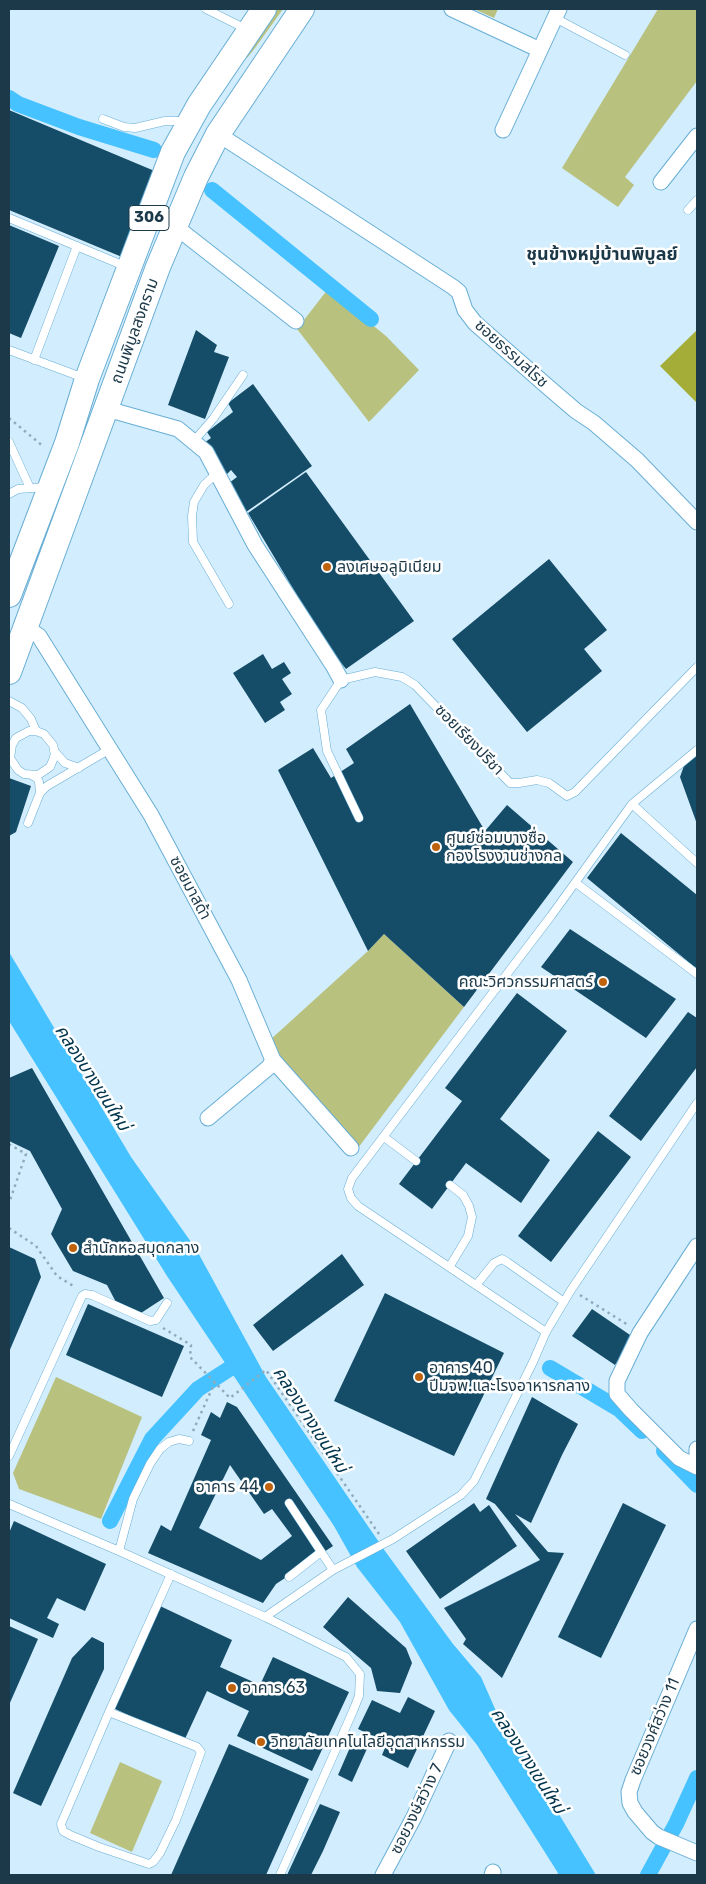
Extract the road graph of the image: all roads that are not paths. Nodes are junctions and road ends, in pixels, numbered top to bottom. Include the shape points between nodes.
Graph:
1 (206, 9) edge
2 (264, 9) edge
3 (302, 9) edge
4 (452, 9) edge
5 (557, 13) edge
6 (250, 31) junction
7 (540, 50) junction
8 (625, 55) dead end
9 (103, 119) dead end
10 (190, 121) junction
11 (504, 130) dead end
12 (218, 134) junction
13 (697, 136) edge
14 (660, 182) dead end
15 (697, 200) edge
16 (688, 210) dead end
17 (9, 218) edge
18 (176, 226) junction
19 (77, 246) junction
20 (158, 267) junction
21 (130, 269) junction
22 (296, 321) dead end
23 (9, 350) edge
24 (34, 360) junction
25 (242, 375) dead end
26 (87, 379) junction
27 (107, 409) junction
28 (9, 442) edge
29 (193, 442) junction
30 (64, 451) junction
31 (217, 473) junction
32 (40, 487) junction
33 (9, 494) edge
34 (697, 522) edge
35 (9, 595) edge
36 (229, 604) dead end
37 (25, 629) junction
38 (697, 667) edge
39 (9, 672) edge
40 (341, 680) junction
41 (9, 701) edge
42 (36, 731) junction
43 (110, 749) junction
44 (697, 750) edge
45 (54, 751) junction
46 (10, 759) edge
47 (79, 768) junction
48 (31, 776) junction
49 (40, 793) junction
50 (632, 804) junction
51 (359, 818) dead end
52 (28, 823) dead end
53 (697, 863) edge
54 (576, 883) junction
55 (697, 974) edge
56 (273, 1060) junction
57 (697, 1103) edge
58 (208, 1118) dead end
59 (384, 1137) junction
60 (351, 1148) dead end
61 (416, 1161) dead end
62 (450, 1185) dead end
63 (697, 1246) edge
64 (450, 1266) junction
65 (477, 1284) junction
66 (167, 1302) dead end
67 (564, 1302) junction
68 (546, 1332) junction
69 (189, 1441) road end
70 (697, 1449) edge
71 (697, 1454) edge
72 (9, 1455) edge
73 (697, 1467) edge
74 (289, 1503) dead end
75 (9, 1504) edge
76 (119, 1551) junction
77 (321, 1552) junction
78 (334, 1570) junction
79 (171, 1574) junction
80 (289, 1577) dead end
81 (265, 1617) junction
82 (697, 1629) edge
83 (109, 1712) junction
84 (449, 1741) dead end
85 (697, 1853) edge
86 (280, 1875) edge
87 (383, 1875) edge

1 - 6 lane
2 - 6 main road, ถนนพิบูลสงคราม / 306
3 - 12 main road, ถนนพิบูลสงคราม / 306
4 - 7 street
5 - 7 street
5 - 8 lane
6 - 10 main road, ถนนพิบูลสงคราม / 306
7 - 11 street
9 - 10 lane via 135,128
10 - 21 main road, ถนนพิบูลสงคราม / 306 via 173,152
12 - 18 main road, ถนนพิบูลสงคราม / 306
12 - 34 street, ซอยธรรมสโรช via 453,286 476,323 637,460
13 - 14 street
15 - 16 lane
17 - 19 lane
18 - 20 main road, ถนนพิบูลสงคราม / 306
18 - 22 street
19 - 21 lane
19 - 24 lane
20 - 26 main road via 149,269 145,274 110,367
20 - 27 main road, ถนนพิบูลสงคราม / 306
21 - 26 main road, ถนนพิบูลสงคราม / 306
23 - 24 lane
24 - 26 lane
25 - 29 lane via 213,419
26 - 30 main road, ถนนพิบูลสงคราม / 306
27 - 29 street via 178,429
27 - 30 main road via 90,411
27 - 37 main road, ถนนพิบูลสงคราม / 306
28 - 32 lane
29 - 31 street via 206,452
30 - 32 main road, ถนนพิบูลสงคราม / 306
31 - 36 lane via 204,485 194,502 193,542
31 - 40 street via 255,545
32 - 33 lane via 18,488
32 - 35 main road, ถนนพิบูลสงคราม / 306
37 - 39 main road, ถนนพิบูลสงคราม / 306
37 - 43 street, ซอยมาสด้า via 39,636
38 - 40 lane, ซอยเรียงปรีชา via 575,792 567,796 549,783 537,780 510,783 414,685 402,677 375,672
40 - 51 lane via 321,710 327,751
41 - 42 lane via 22,708
42 - 45 lane via 49,738
42 - 46 lane via 22,733 16,738
43 - 47 lane
43 - 56 street, ซอยมาสด้า via 151,815 239,980
44 - 50 lane
45 - 47 lane via 65,763
45 - 48 lane via 50,767
46 - 48 lane via 18,770
47 - 49 lane
48 - 49 lane via 37,778
49 - 52 lane
50 - 53 lane
50 - 54 lane
54 - 55 lane
54 - 59 lane
56 - 58 street via 269,1067
56 - 60 street, ซอยมาสด้า
57 - 67 lane
59 - 61 lane
59 - 64 lane via 352,1178 348,1189 351,1198 358,1206
62 - 64 lane via 463,1196 472,1217 468,1236
63 - 73 street via 640,1333 617,1381 617,1394 679,1458
64 - 65 lane
65 - 67 lane via 494,1263 502,1260
65 - 68 lane
66 - 72 lane via 156,1320 150,1320 92,1294 82,1296
67 - 68 lane
68 - 78 lane via 474,1480 460,1494 386,1544
69 - 76 lane via 169,1442 150,1464 133,1499
70 - 71 street
74 - 77 lane
75 - 76 lane
76 - 79 lane
77 - 78 lane
77 - 80 lane
78 - 81 lane
79 - 81 lane
79 - 83 lane
81 - 86 lane via 346,1657 360,1674 359,1696
82 - 85 street, ซอยวงศ์สว่าง 11 via 630,1792 630,1803 644,1824 666,1840
83 - 83 lane via 61,1824 63,1831 149,1864 160,1853 176,1820 201,1752 197,1747
84 - 87 street, ซอยวงษ์สว่าง 7

